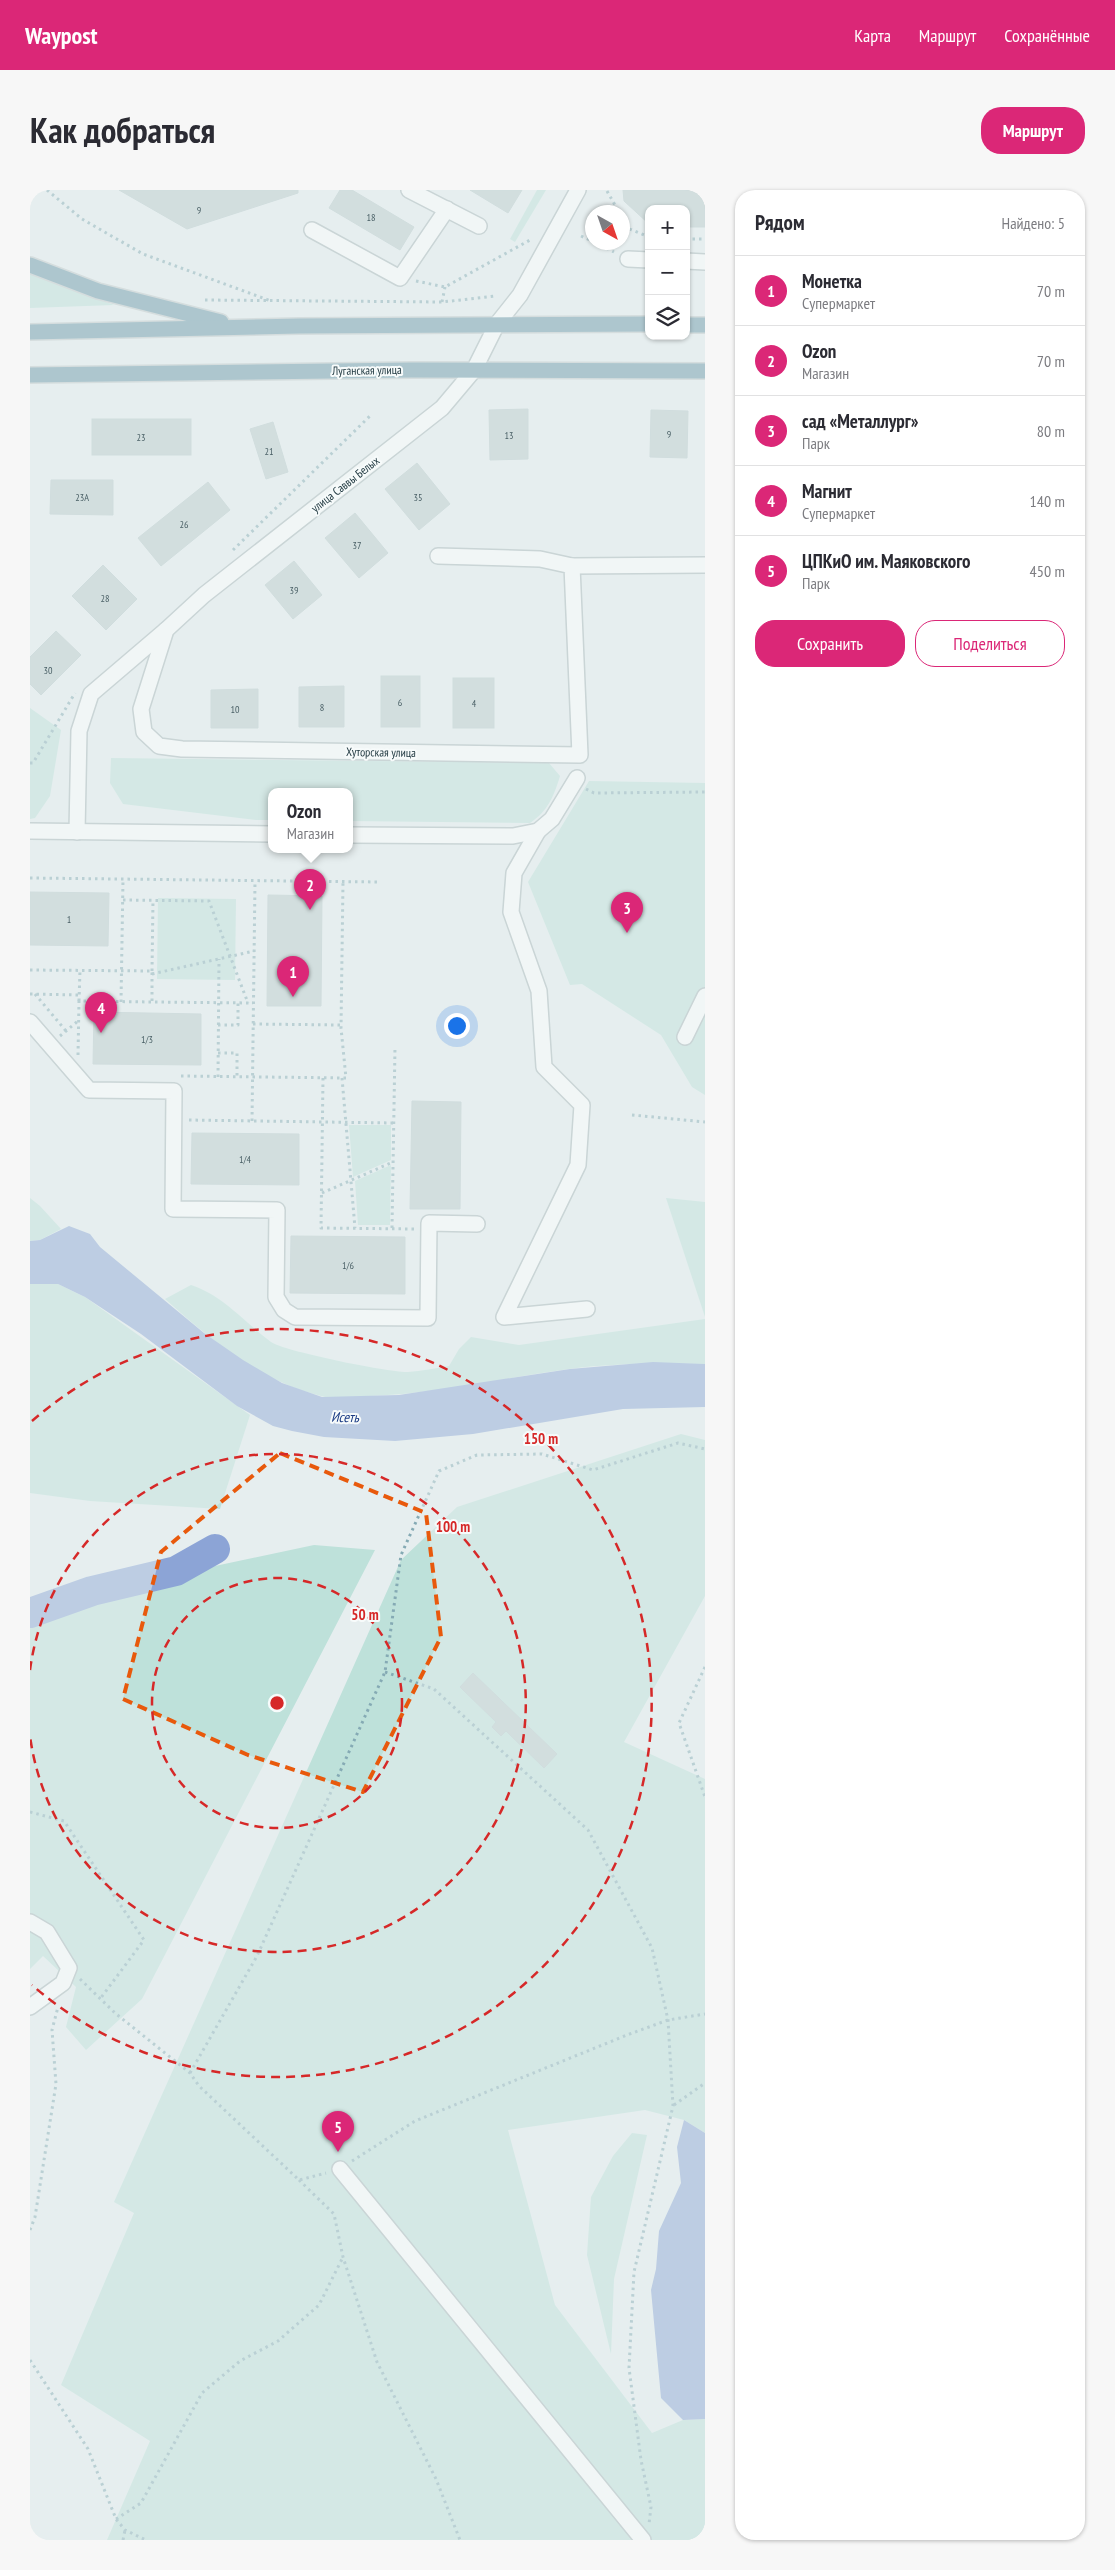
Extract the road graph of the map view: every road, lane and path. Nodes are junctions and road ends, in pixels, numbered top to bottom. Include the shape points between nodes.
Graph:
1 (47, 190) edge
2 (409, 190) edge
3 (578, 190) edge
4 (607, 191) edge
5 (615, 205) edge
6 (447, 209) junction
7 (480, 226) dead end
8 (630, 229) edge
9 (312, 230) dead end
10 (645, 235) edge
11 (581, 236) dead end
12 (585, 238) edge
13 (690, 238) edge
14 (705, 239) edge
15 (530, 240) dead end
16 (610, 250) edge
17 (628, 259) joint
18 (645, 260) edge
19 (690, 261) edge
20 (705, 262) edge
21 (30, 265) edge
22 (400, 278) junction
23 (445, 287) junction
24 (496, 296) dead end
25 (239, 302) dead end
26 (272, 302) junction
27 (442, 302) junction
28 (497, 324) junction
29 (645, 324) edge
30 (690, 325) edge
31 (705, 325) edge
32 (239, 327) junction
33 (30, 332) edge
34 (474, 370) junction
35 (705, 371) edge
36 (100, 374) junction
37 (30, 375) edge
38 (30, 384) edge
39 (372, 414) dead end
40 (233, 551) dead end
41 (438, 556) dead end
42 (705, 565) edge
43 (572, 566) junction
44 (166, 630) junction
45 (182, 749) joint
46 (577, 778) joint
47 (705, 792) edge
48 (30, 831) edge
49 (538, 831) junction
50 (77, 832) junction
51 (268, 834) edge
52 (353, 835) edge
53 (30, 878) edge
54 (123, 879) junction
55 (255, 881) junction
56 (343, 882) junction
57 (379, 882) dead end
58 (123, 900) junction
59 (153, 900) junction
60 (254, 951) junction
61 (230, 956) junction
62 (219, 959) junction
63 (30, 970) edge
64 (80, 970) junction
65 (122, 971) junction
66 (152, 972) junction
67 (32, 994) edge
68 (79, 994) junction
69 (705, 996) edge
70 (79, 1001) junction
71 (121, 1002) junction
72 (152, 1002) junction
73 (218, 1003) junction
74 (238, 1003) junction
75 (248, 1003) junction
76 (253, 1003) junction
77 (79, 1020) junction
78 (30, 1022) edge
79 (253, 1024) junction
80 (218, 1025) junction
81 (341, 1025) junction
82 (66, 1032) junction
83 (685, 1037) dead end
84 (50, 1045) junction
85 (395, 1047) dead end
86 (218, 1053) junction
87 (76, 1075) junction
88 (177, 1076) dead end
89 (218, 1076) junction
90 (237, 1077) junction
91 (252, 1077) junction
92 (323, 1078) junction
93 (342, 1078) junction
94 (632, 1115) dead end
95 (174, 1120) junction
96 (252, 1121) junction
97 (322, 1122) junction
98 (346, 1122) junction
99 (705, 1122) edge
100 (394, 1123) junction
101 (393, 1162) junction
102 (351, 1180) junction
103 (322, 1193) junction
104 (478, 1224) dead end
105 (355, 1228) junction
106 (392, 1228) junction
107 (429, 1229) junction
108 (587, 1309) dead end
109 (705, 1449) edge
110 (705, 1667) edge
111 (385, 1672) junction
112 (705, 1797) edge
113 (30, 1812) edge
114 (30, 1922) edge
115 (69, 1968) junction
116 (63, 1983) junction
117 (100, 1999) junction
118 (30, 2007) edge
119 (705, 2014) edge
120 (668, 2020) junction
121 (190, 2072) junction
122 (705, 2082) edge
123 (673, 2106) junction
124 (340, 2169) junction
125 (299, 2180) junction
126 (30, 2230) edge
127 (343, 2257) junction
128 (30, 2360) edge
129 (116, 2519) junction
130 (125, 2530) junction
131 (646, 2536) edge
132 (123, 2540) edge
133 (146, 2540) edge
134 (460, 2540) edge

1 - 26 path via 82,219 144,254
2 - 6 street
3 - 28 street, улица Саввы Белых via 520,295
4 - 5 path
6 - 7 street
6 - 22 street
8 - 10 path
9 - 22 street
11 - 12 path
13 - 14 path
15 - 23 path
16 - 17 path
17 - 18 street
19 - 20 street
21 - 32 main road via 98,290
22 - 23 path
23 - 27 path
24 - 27 path
25 - 26 path
26 - 27 path
28 - 29 main road
28 - 32 main road
28 - 34 street, улица Саввы Белых
30 - 31 main road
32 - 33 main road
34 - 35 main road, Луганская улица
34 - 36 main road, Луганская улица
34 - 44 street, улица Саввы Белых via 442,408 204,595
36 - 37 main road, Луганская улица
36 - 38 main road
39 - 40 path
41 - 43 street via 540,559
42 - 43 street
43 - 45 street, Хуторская улица via 580,755
44 - 45 street, улица Саввы Белых via 141,709 144,732 159,746
44 - 50 street via 91,694 79,731
46 - 47 path via 594,793
46 - 49 street via 552,819
48 - 50 street
49 - 52 street via 513,836
49 - 108 street via 514,873 511,912 538,991 544,1067 582,1105 578,1165 504,1317
50 - 51 street
53 - 54 path
54 - 55 path
54 - 58 path
55 - 56 path
55 - 60 path
56 - 57 path
56 - 81 path
58 - 59 path
58 - 65 path
59 - 61 path via 209,901
59 - 66 path
60 - 61 path
60 - 76 path
61 - 62 path
61 - 75 path
62 - 66 path
62 - 73 path
63 - 64 path
64 - 65 path
64 - 68 path
65 - 66 path
65 - 71 path
66 - 72 path
67 - 68 path
67 - 82 path
68 - 70 path
69 - 83 street
70 - 71 path
70 - 77 path
71 - 72 path
72 - 73 path
73 - 74 path
73 - 80 path
74 - 75 path
74 - 80 path via 238,1025
75 - 76 path
76 - 79 path
77 - 82 path
77 - 87 path
78 - 84 street
79 - 81 path
79 - 91 path
80 - 86 path
81 - 93 path via 346,1078
82 - 84 path
84 - 87 street
85 - 100 path
86 - 89 path
86 - 90 path via 237,1053
87 - 95 street via 89,1090 174,1091
88 - 89 path
89 - 90 path
90 - 91 path
91 - 92 path
91 - 96 path
92 - 93 path
92 - 97 path
93 - 98 path
94 - 99 path
95 - 96 path
95 - 107 street via 173,1209 277,1210 276,1297 284,1310 295,1317 428,1318
96 - 97 path
97 - 98 path
97 - 103 path
98 - 100 path
98 - 102 path
100 - 101 path
101 - 102 path
101 - 106 path
102 - 103 path
102 - 105 path
103 - 105 path via 321,1228
104 - 107 street via 429,1223
105 - 106 path
106 - 107 path
109 - 111 path via 678,1443 592,1470 542,1454 477,1455 439,1471 401,1555
110 - 112 path via 679,1723
111 - 120 path via 434,1689 588,1830 652,1948
111 - 121 path via 257,1956
113 - 117 path via 64,1821 144,1940
114 - 115 street via 47,1932
115 - 116 street
115 - 117 path
116 - 118 street
116 - 126 path via 52,2030 56,2084 35,2217
117 - 121 path
119 - 120 path
120 - 123 path
120 - 124 path via 415,2121
121 - 125 path via 199,2086
122 - 123 path
123 - 131 path via 634,2282 629,2368 651,2507
124 - 125 path
124 - 131 street
125 - 127 path via 334,2214
127 - 129 path via 319,2305 278,2341 240,2361 202,2393 141,2503
127 - 134 path via 376,2362 436,2479
128 - 129 path via 88,2449
129 - 130 path
130 - 132 path
130 - 133 path

